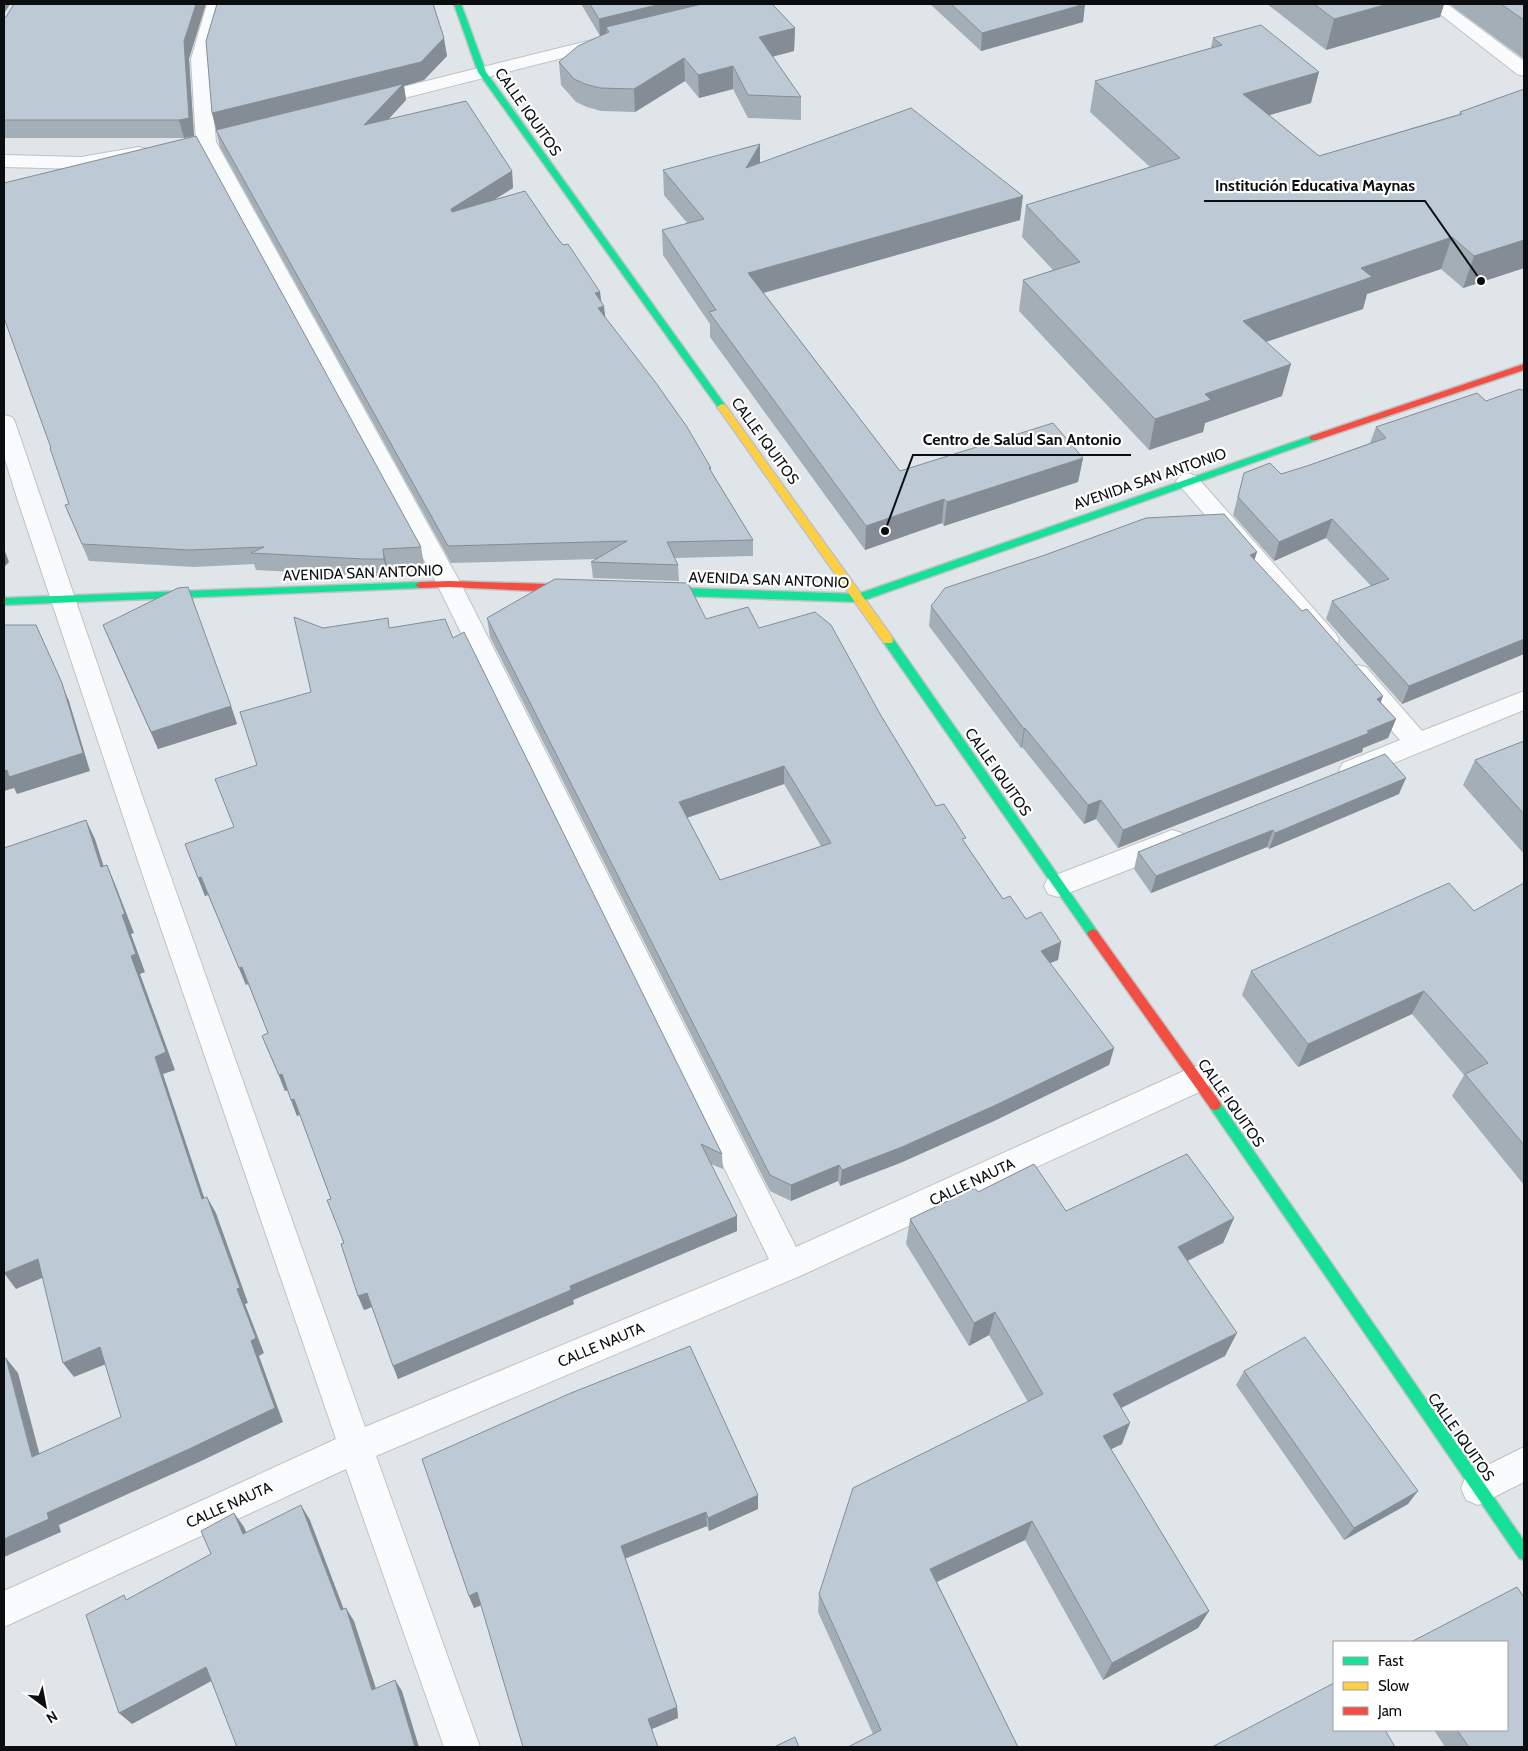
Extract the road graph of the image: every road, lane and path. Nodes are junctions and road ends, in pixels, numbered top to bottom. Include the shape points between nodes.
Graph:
1 (216, 4) edge
2 (457, 4) edge
3 (1436, 4) edge
4 (625, 37) edge
5 (1524, 70) edge
6 (482, 72) junction
7 (349, 106) edge
8 (158, 150) edge
9 (4, 161) edge
10 (1524, 367) edge
11 (4, 422) edge
12 (1188, 481) junction
13 (449, 584) junction
14 (595, 589) edge
15 (644, 591) edge
16 (860, 598) junction
17 (61, 600) junction
18 (4, 602) edge
19 (1524, 700) edge
20 (1418, 743) junction
21 (1326, 780) edge
22 (1197, 831) edge
23 (1058, 886) junction
24 (1197, 1079) junction
25 (788, 1266) junction
26 (355, 1448) junction
27 (1524, 1464) edge
28 (1478, 1488) junction
29 (1524, 1553) edge
30 (4, 1609) edge
31 (462, 1747) edge

1 - 13 street via 200,59 206,141
2 - 6 street, CALLE IQUITOS
3 - 5 street
4 - 6 street
6 - 7 street
6 - 16 street, CALLE IQUITOS
8 - 9 street via 81,163
10 - 12 street, AVENIDA SAN ANTONIO
11 - 17 street
12 - 16 street, AVENIDA SAN ANTONIO
12 - 20 street
13 - 14 street, AVENIDA SAN ANTONIO
13 - 17 street, AVENIDA SAN ANTONIO
13 - 25 street
15 - 16 street, AVENIDA SAN ANTONIO
16 - 23 street, CALLE IQUITOS
17 - 18 street, AVENIDA SAN ANTONIO
17 - 26 street
19 - 20 street
20 - 21 street
22 - 23 street
23 - 24 street, CALLE IQUITOS
24 - 25 street, CALLE NAUTA
24 - 28 street, CALLE IQUITOS
25 - 26 street, CALLE NAUTA
26 - 30 street, CALLE NAUTA
26 - 31 street
27 - 28 street
28 - 29 street, CALLE IQUITOS

